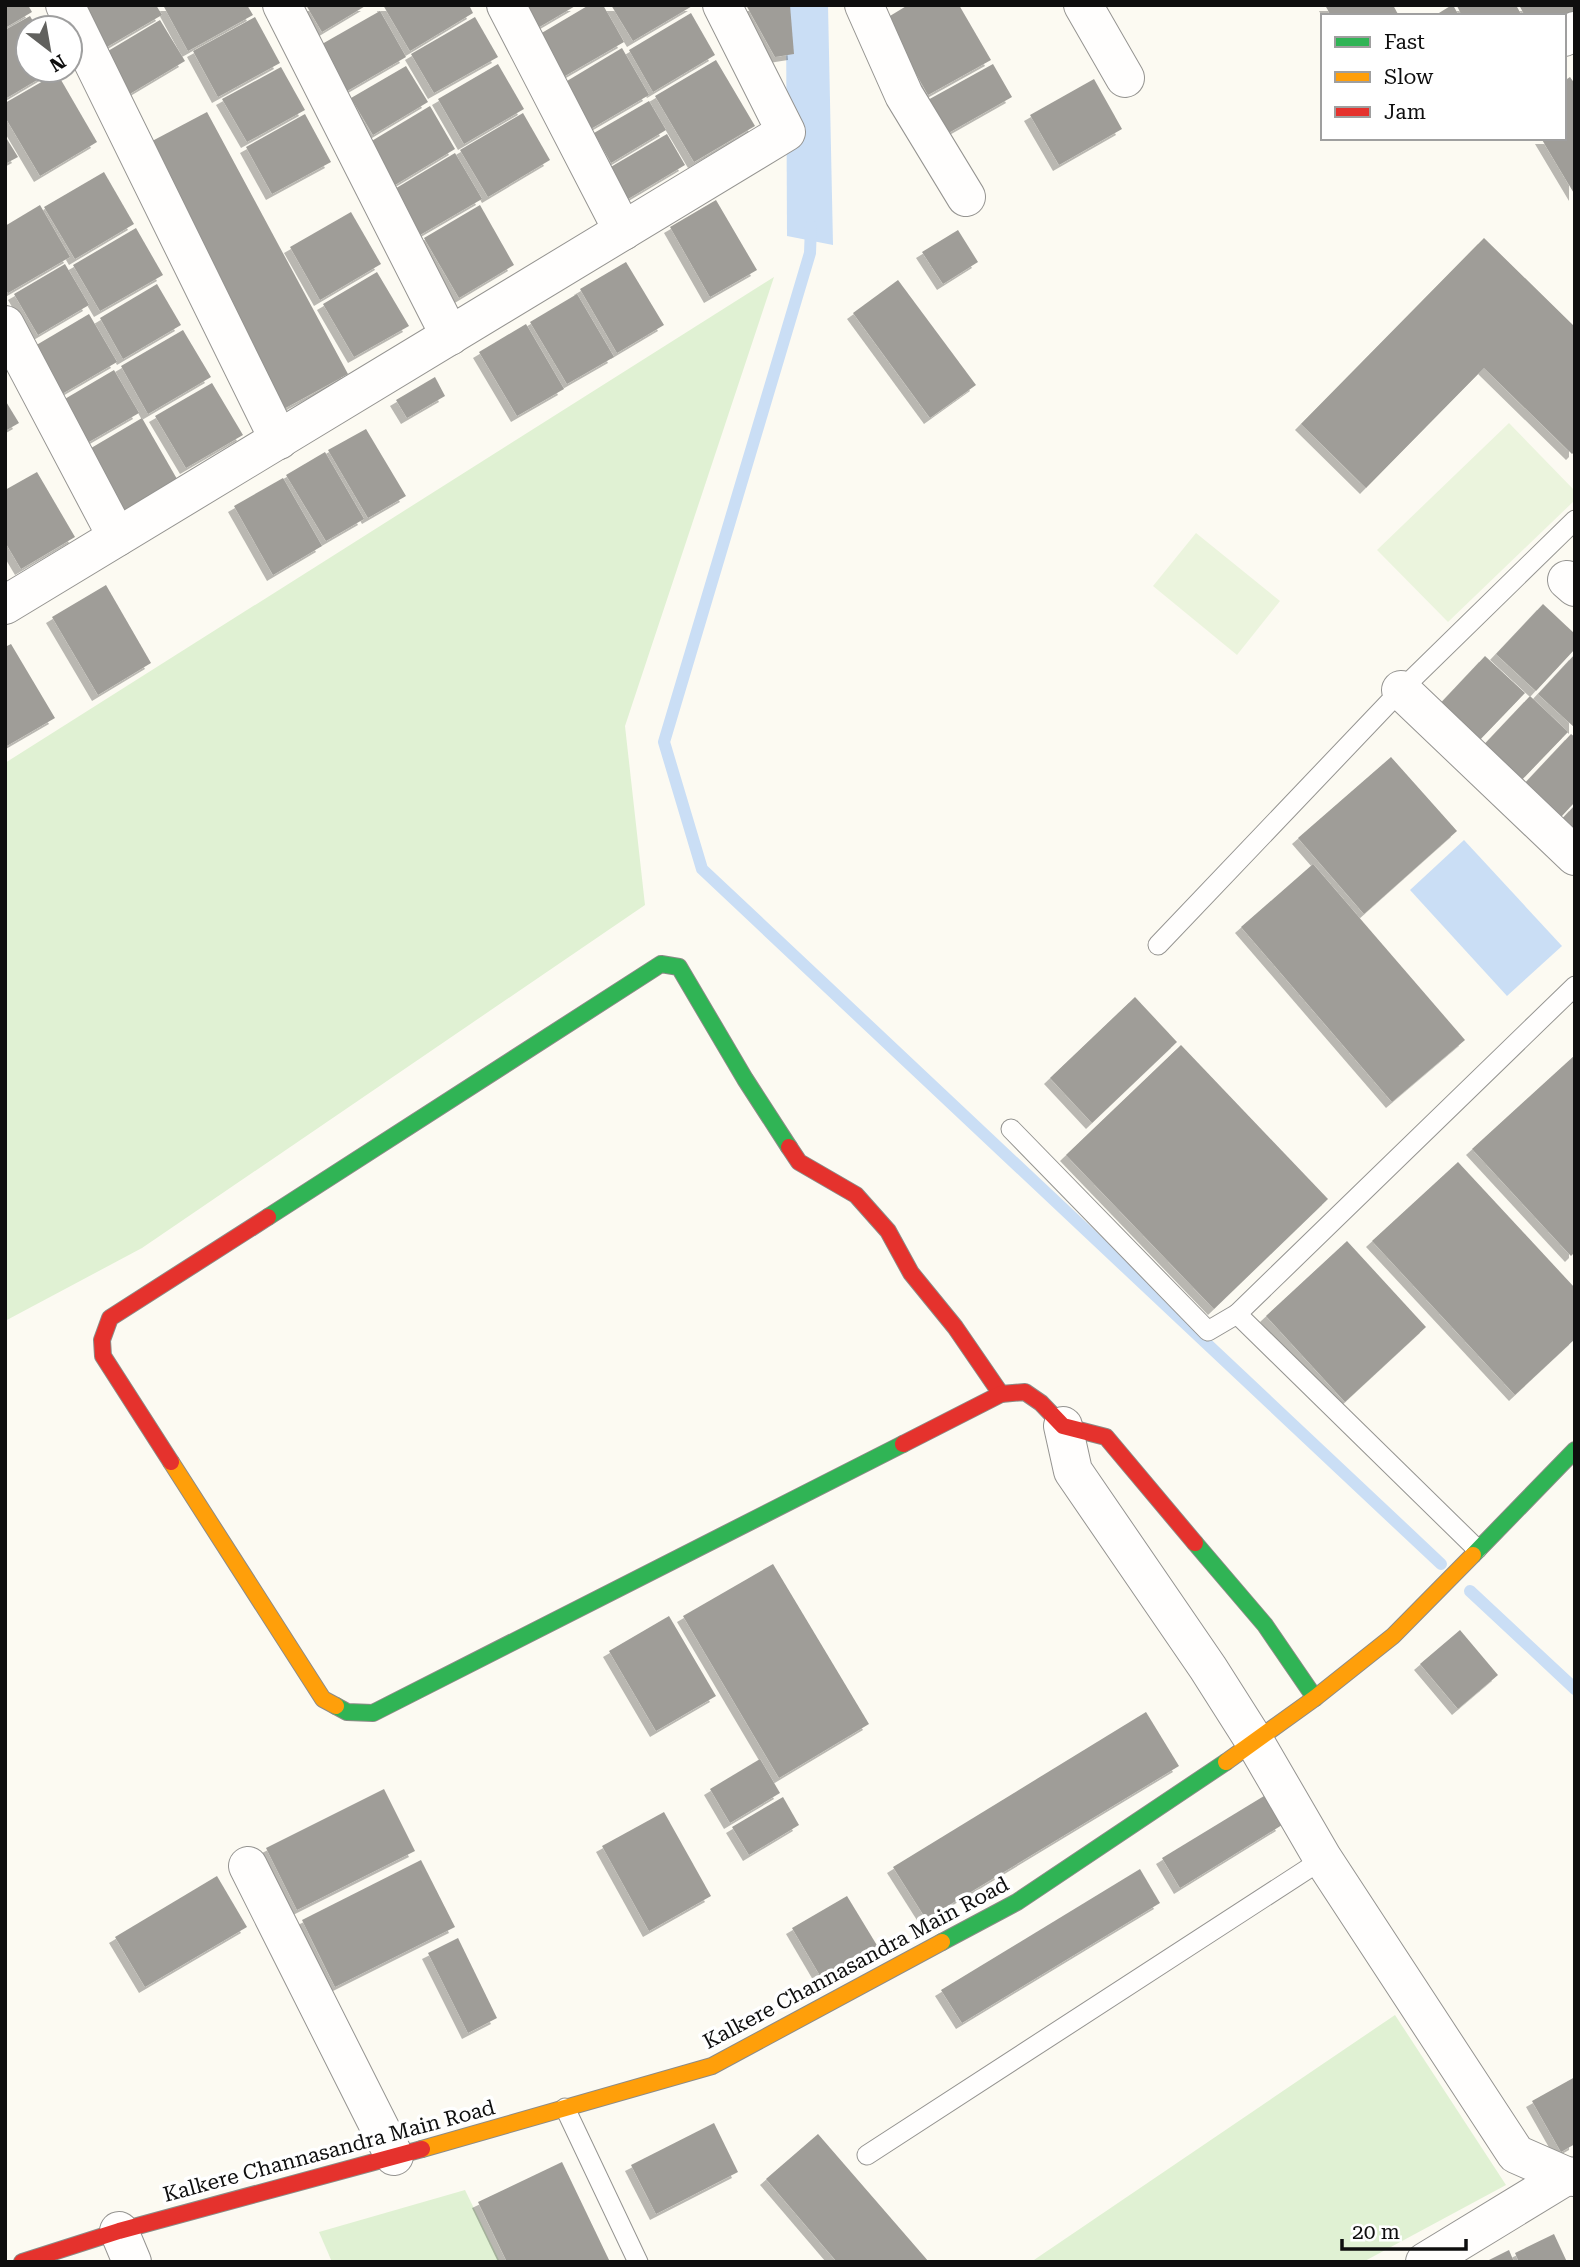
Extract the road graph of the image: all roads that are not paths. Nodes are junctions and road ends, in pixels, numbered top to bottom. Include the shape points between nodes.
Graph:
1 (65, 5) edge
2 (282, 5) edge
3 (506, 5) edge
4 (722, 5) edge
5 (864, 5) edge
6 (1083, 5) edge
7 (1125, 78) dead end
8 (965, 197) dead end
9 (623, 231) junction
10 (5, 325) edge
11 (450, 336) junction
12 (279, 439) junction
13 (1575, 520) edge
14 (117, 537) junction
15 (5, 605) edge
16 (1401, 690) junction
17 (1575, 856) edge
18 (1158, 945) dead end
19 (1575, 986) edge
20 (1011, 1129) dead end
21 (1237, 1314) junction
22 (1001, 1394) junction
23 (1063, 1426) junction
24 (1575, 1450) edge
25 (1477, 1549) junction
26 (1315, 1698) junction
27 (1255, 1742) junction
28 (1323, 1859) junction
29 (248, 1866) dead end
30 (565, 2108) junction
31 (867, 2155) dead end
32 (394, 2156) junction
33 (1570, 2176) edge
34 (125, 2246) edge
35 (22, 2262) edge
36 (638, 2262) edge
37 (1425, 2262) edge

1 - 12 street
2 - 11 street
3 - 9 street
4 - 9 street via 786,132
5 - 8 street via 904,95
6 - 7 street
9 - 11 street
10 - 14 street
11 - 12 street
12 - 14 street
13 - 16 lane
14 - 15 street
16 - 17 street
16 - 18 lane
19 - 21 lane
20 - 21 lane via 1208,1331
21 - 25 lane
22 - 22 street via 911,1273 888,1231 856,1195 799,1162 679,967 661,964 110,1318 102,1340 103,1356 323,1699 347,1712 373,1713
22 - 23 street via 1025,1392
23 - 26 street via 1106,1437 1265,1625
23 - 27 street via 1073,1471
24 - 25 street, Kalkere Channasandra Main Road
25 - 26 street, Kalkere Channasandra Main Road via 1393,1636
26 - 27 street, Kalkere Channasandra Main Road
27 - 28 street
27 - 30 street, Kalkere Channasandra Main Road via 1017,1902 712,2066
28 - 31 lane
28 - 33 street via 1516,2154
29 - 32 street
30 - 32 street, Kalkere Channasandra Main Road
30 - 36 lane
32 - 34 street, Kalkere Channasandra Main Road
33 - 37 street
34 - 35 street, Kalkere Channasandra Main Road

